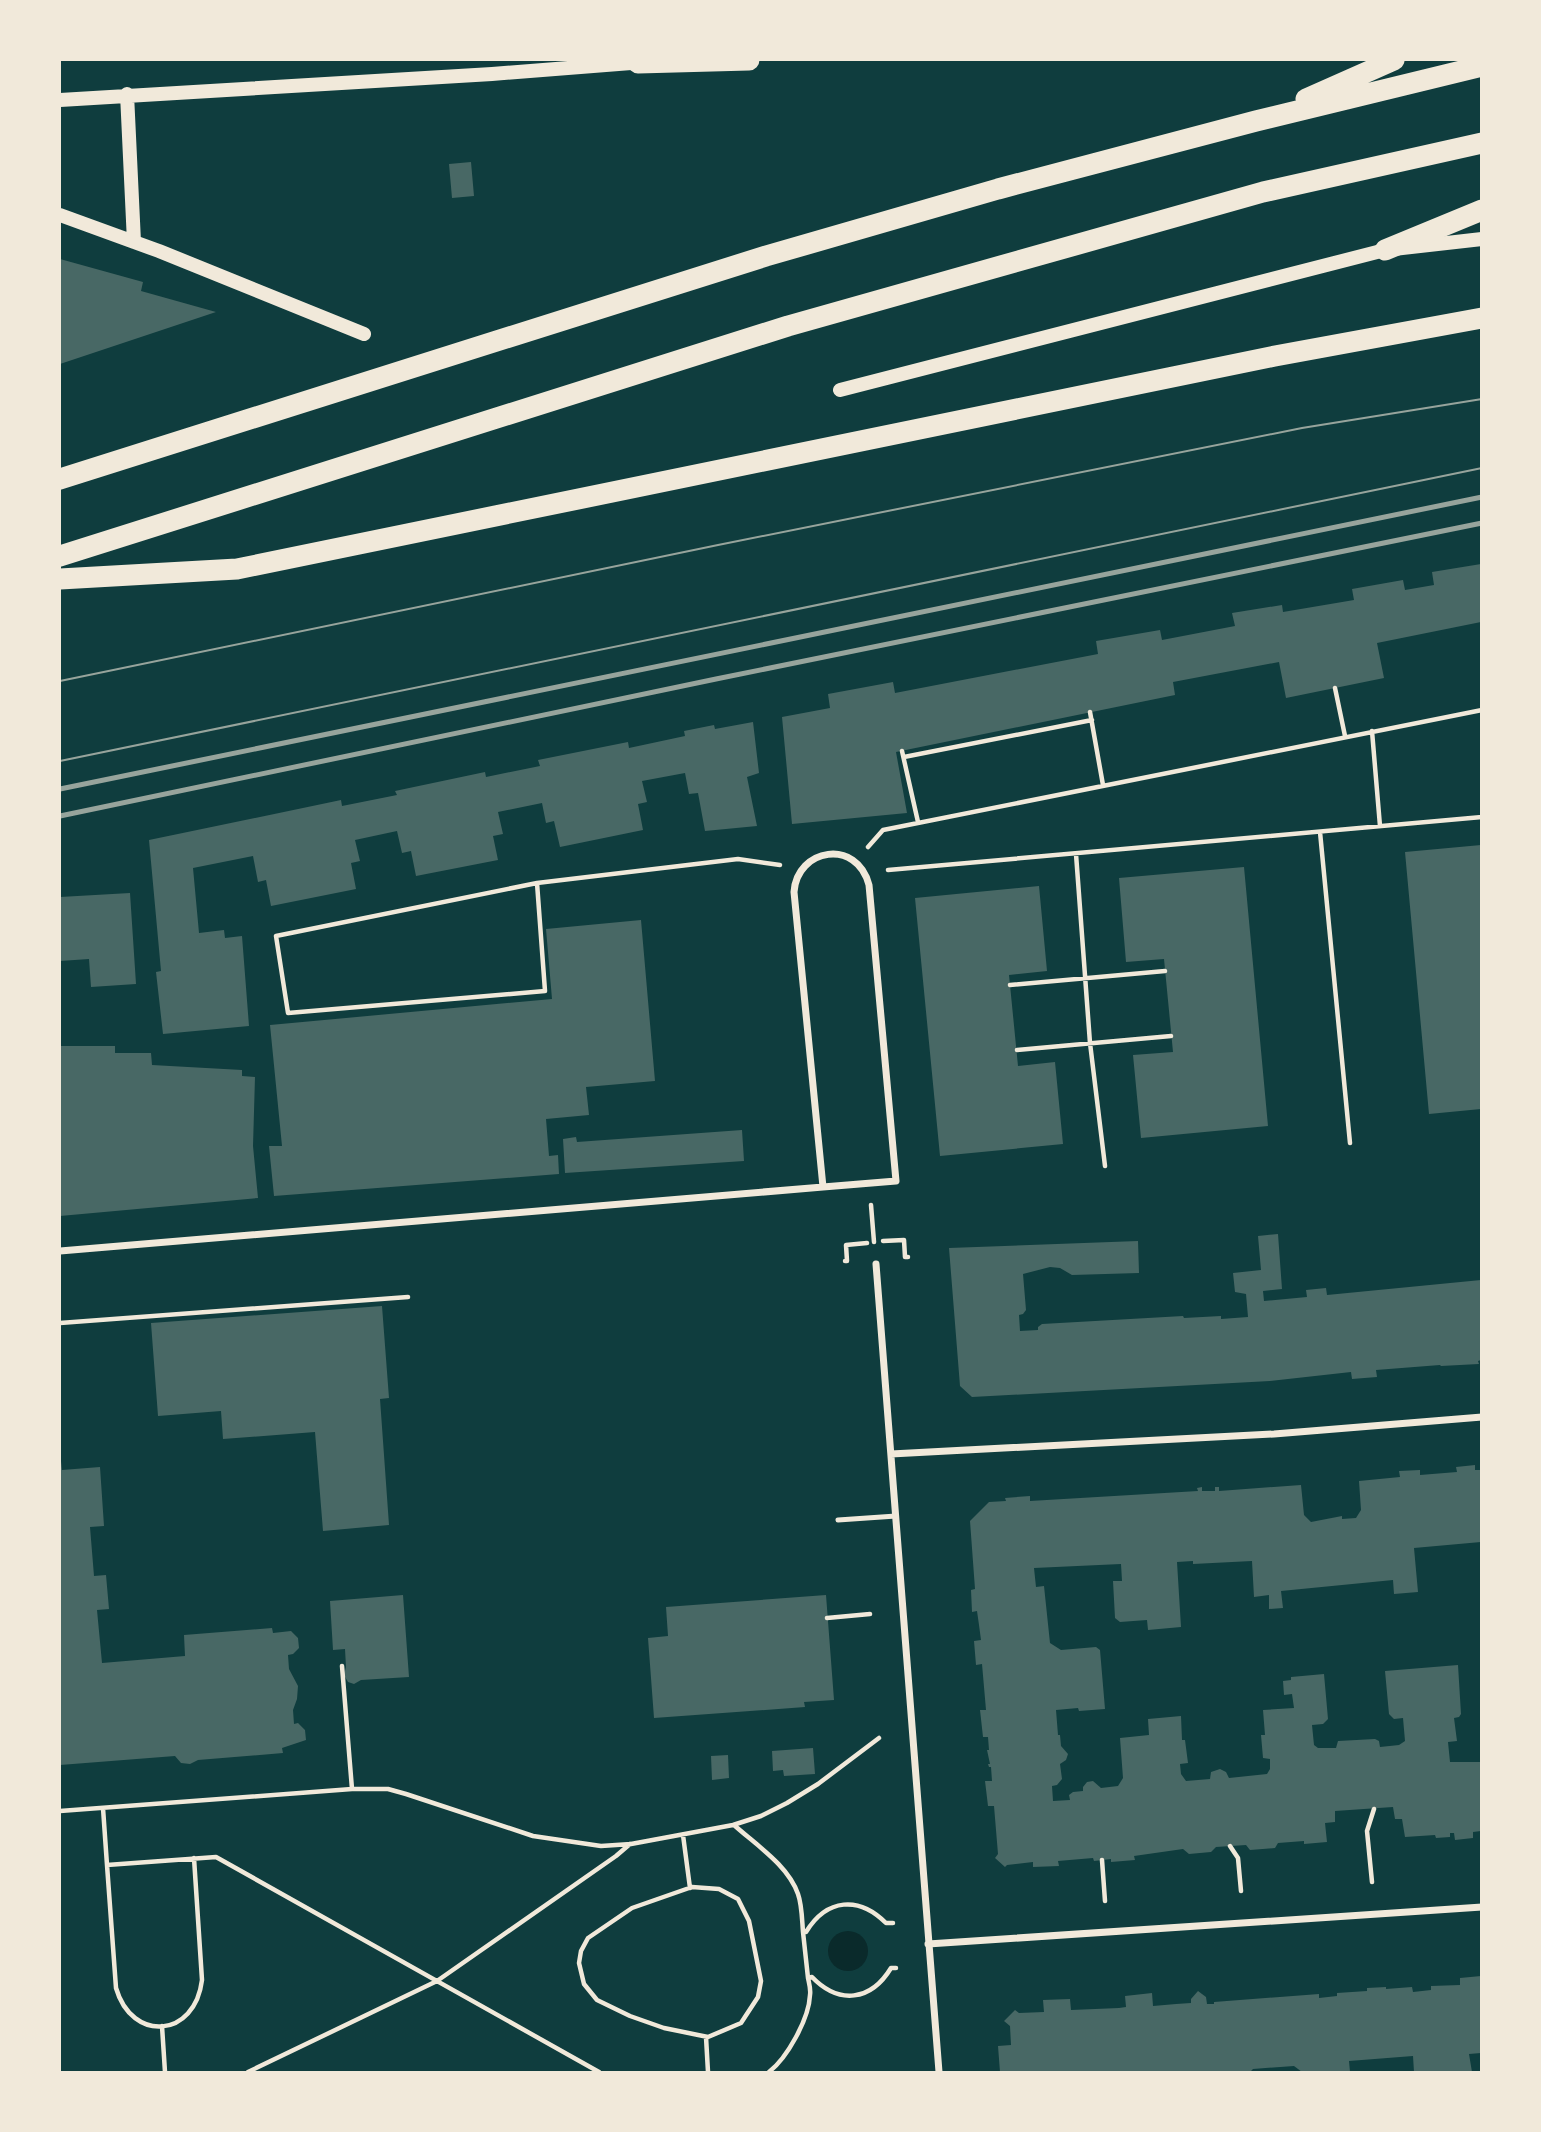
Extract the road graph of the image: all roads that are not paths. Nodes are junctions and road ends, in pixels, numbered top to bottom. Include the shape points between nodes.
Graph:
1 (662, 60) edge
2 (749, 60) edge
3 (1394, 60) edge
4 (638, 63) junction
5 (1482, 66) edge
6 (127, 94) junction
7 (60, 100) edge
8 (1256, 121) junction
9 (1482, 143) edge
10 (1482, 210) edge
11 (60, 215) edge
12 (1482, 239) edge
13 (134, 242) junction
14 (1385, 250) junction
15 (1482, 318) edge
16 (364, 334) dead end
17 (840, 390) dead end
18 (60, 479) edge
19 (60, 556) edge
20 (60, 579) edge
21 (823, 1187) junction
22 (60, 1251) edge
23 (876, 1264) dead end
24 (1482, 1417) edge
25 (891, 1454) junction
26 (896, 1516) junction
27 (838, 1520) dead end
28 (1482, 1907) edge
29 (928, 1944) junction
30 (939, 2073) edge

1 - 4 main road
2 - 4 highway
3 - 8 highway
4 - 6 main road
5 - 8 highway
6 - 7 main road
6 - 13 main road
8 - 18 highway via 766,256
9 - 19 highway via 1263,192 788,327
10 - 14 highway
11 - 13 main road
12 - 14 main road
13 - 16 main road
14 - 17 main road
15 - 20 highway via 1275,356 237,569
21 - 21 street via 794,892 802,867 815,858 844,855 866,872 869,885 896,1181
21 - 22 street
23 - 25 street
24 - 25 street via 1274,1434
25 - 26 street
26 - 27 lane
26 - 29 street
28 - 29 street
29 - 30 street

